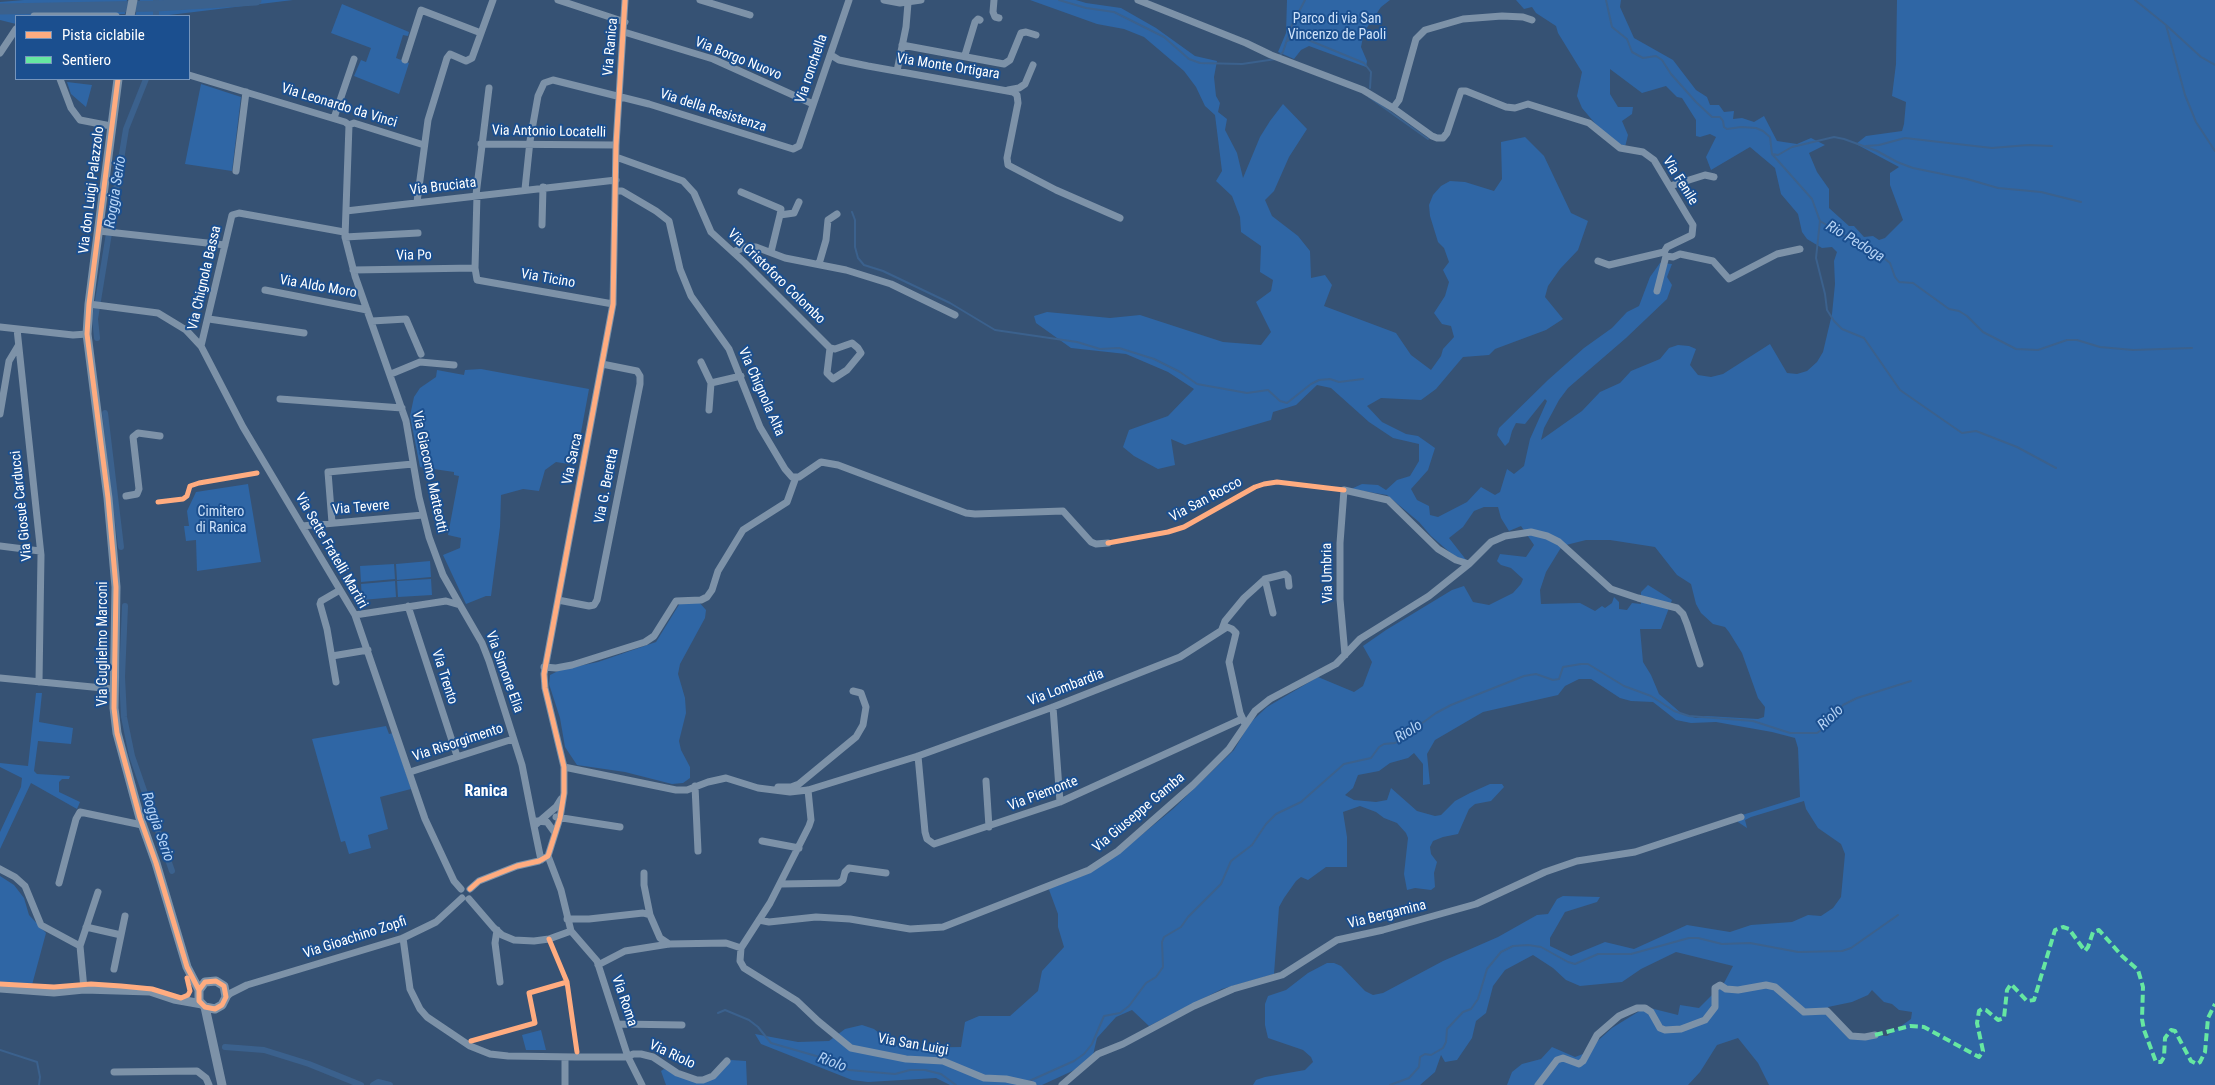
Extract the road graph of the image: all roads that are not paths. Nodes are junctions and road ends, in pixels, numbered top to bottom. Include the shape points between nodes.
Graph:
1 (133, 0) edge
2 (493, 0) edge
3 (558, 0) edge
4 (626, 0) edge
5 (700, 0) edge
6 (849, 0) edge
7 (884, 0) edge
8 (921, 0) edge
9 (994, 0) edge
10 (1138, 0) edge
11 (908, 3) junction
12 (725, 4) edge
13 (130, 14) edge
14 (750, 15) dead end
15 (999, 18) dead end
16 (980, 20) dead end
17 (1532, 20) dead end
18 (625, 22) junction
19 (15, 30) edge
20 (624, 32) junction
21 (481, 33) junction
22 (1036, 35) dead end
23 (902, 44) junction
24 (0, 53) edge
25 (831, 55) junction
26 (965, 55) junction
27 (354, 59) dead end
28 (405, 60) dead end
29 (1033, 64) dead end
30 (897, 71) junction
31 (190, 74) edge
32 (60, 80) edge
33 (118, 80) edge
34 (488, 88) dead end
35 (1006, 90) junction
36 (246, 92) junction
37 (618, 95) junction
38 (813, 104) junction
39 (1393, 108) junction
40 (334, 118) junction
41 (349, 125) junction
42 (111, 126) junction
43 (481, 144) junction
44 (530, 144) junction
45 (424, 145) junction
46 (616, 145) junction
47 (799, 146) joint
48 (616, 157) junction
49 (236, 171) dead end
50 (1714, 176) dead end
51 (616, 180) junction
52 (1670, 186) junction
53 (543, 187) junction
54 (525, 189) junction
55 (616, 190) junction
56 (741, 192) dead end
57 (476, 195) junction
58 (417, 202) junction
59 (799, 202) dead end
60 (346, 211) junction
61 (837, 214) dead end
62 (780, 215) junction
63 (1120, 218) dead end
64 (542, 225) dead end
65 (99, 231) junction
66 (418, 233) dead end
67 (344, 235) junction
68 (225, 246) junction
69 (1800, 249) dead end
70 (733, 252) junction
71 (771, 252) junction
72 (1665, 254) junction
73 (1598, 261) dead end
74 (819, 264) junction
75 (476, 268) junction
76 (353, 270) junction
77 (264, 290) dead end
78 (1657, 291) dead end
79 (613, 304) junction
80 (96, 305) junction
81 (367, 310) junction
82 (955, 315) dead end
83 (209, 319) junction
84 (372, 321) junction
85 (0, 327) edge
86 (16, 329) junction
87 (304, 333) dead end
88 (87, 334) junction
89 (18, 346) junction
90 (201, 346) junction
91 (830, 348) junction
92 (421, 354) dead end
93 (701, 362) dead end
94 (602, 364) junction
95 (454, 365) dead end
96 (391, 374) junction
97 (741, 376) junction
98 (711, 383) junction
99 (280, 399) dead end
100 (402, 408) junction
101 (709, 410) dead end
102 (0, 414) edge
103 (160, 436) dead end
104 (413, 464) junction
105 (796, 477) junction
106 (126, 496) dead end
107 (423, 515) junction
108 (332, 522) junction
109 (302, 526) junction
110 (1108, 543) dead end
111 (0, 546) edge
112 (40, 550) junction
113 (1469, 564) junction
114 (443, 575) junction
115 (1265, 579) junction
116 (1289, 586) dead end
117 (340, 590) junction
118 (558, 600) junction
119 (446, 602) junction
120 (460, 605) junction
121 (408, 606) junction
122 (1273, 613) dead end
123 (355, 615) junction
124 (1222, 629) junction
125 (368, 650) junction
126 (1345, 655) junction
127 (332, 656) junction
128 (1700, 664) dead end
129 (544, 667) junction
130 (0, 678) edge
131 (39, 682) junction
132 (336, 682) dead end
133 (113, 689) junction
134 (853, 691) dead end
135 (1054, 707) junction
136 (1243, 721) junction
137 (513, 739) junction
138 (457, 756) junction
139 (918, 756) junction
140 (564, 767) junction
141 (410, 772) junction
142 (986, 781) dead end
143 (695, 786) junction
144 (758, 788) junction
145 (808, 790) junction
146 (564, 793) junction
147 (1060, 802) junction
148 (549, 814) junction
149 (1741, 817) dead end
150 (560, 818) junction
151 (535, 823) junction
152 (142, 825) junction
153 (620, 827) dead end
154 (989, 827) junction
155 (555, 833) junction
156 (762, 841) dead end
157 (799, 848) junction
158 (698, 851) dead end
159 (548, 856) junction
160 (540, 860) junction
161 (0, 868) edge
162 (644, 873) dead end
163 (886, 873) dead end
164 (59, 882) dead end
165 (781, 884) junction
166 (461, 889) junction
167 (470, 889) junction
168 (98, 892) dead end
169 (466, 899) junction
170 (650, 915) junction
171 (125, 916) dead end
172 (567, 919) junction
173 (759, 920) junction
174 (86, 927) junction
175 (497, 930) junction
176 (571, 931) junction
177 (121, 935) junction
178 (403, 938) junction
179 (660, 938) junction
180 (669, 944) junction
181 (80, 946) junction
182 (654, 946) junction
183 (741, 948) junction
184 (598, 965) junction
185 (114, 969) dead end
186 (190, 973) junction
187 (205, 982) junction
188 (500, 982) dead end
189 (247, 985) junction
190 (224, 986) junction
191 (0, 988) edge
192 (84, 989) junction
193 (226, 997) junction
194 (201, 1000) junction
195 (218, 1008) junction
196 (619, 1024) junction
197 (682, 1025) dead end
198 (1875, 1035) dead end
199 (212, 1036) junction
200 (565, 1057) junction
201 (628, 1057) junction
202 (727, 1061) dead end
203 (114, 1072) dead end
204 (1032, 1084) edge
205 (209, 1085) edge
206 (222, 1085) edge
207 (565, 1085) edge
208 (642, 1085) edge
209 (1062, 1085) edge
210 (1538, 1085) edge

1 - 13 street
2 - 21 street
3 - 18 street
4 - 18 street, Via Ranica
5 - 12 street
6 - 25 street, Via ronchella
7 - 11 street
8 - 11 street
9 - 15 street via 993,12
10 - 39 street via 1363,90
11 - 23 street
12 - 14 street
16 - 26 street via 975,22
17 - 39 street via 1482,17 1425,30 1416,39 1399,100
18 - 20 street, Via Ranica
19 - 24 street
20 - 37 street, Via Ranica
20 - 38 street, Via Borgo Nuovo via 713,59
21 - 28 street via 421,10
21 - 45 street via 470,61 450,54 447,58 428,120
22 - 26 street via 1020,33 1006,64
23 - 26 street
23 - 30 street
25 - 30 street, Via Monte Ortigara via 839,60
25 - 38 street, Via ronchella
27 - 40 street
29 - 35 street via 1025,84
30 - 35 street, Via Monte Ortigara
31 - 36 street, Via Leonardo da Vinci
32 - 42 street via 71,108 80,120
33 - 42 street, Via don Luigi Palazzolo
34 - 43 street
35 - 63 street, Via Monte Ortigara via 1017,96 1018,104 1008,165
36 - 40 street, Via Leonardo da Vinci
36 - 49 street
37 - 44 street, Via della Resistenza via 553,80 544,83 538,96
37 - 46 street, Via Sarca
37 - 47 street, Via della Resistenza via 793,149
38 - 47 street, Via ronchella
39 - 52 street, Via Fenile via 1432,136 1443,138 1461,91 1506,107 1528,104 1588,123 1620,148 1643,152 1654,160
40 - 41 street, Via Leonardo da Vinci
41 - 45 street, Via Leonardo da Vinci via 354,123
41 - 60 street
42 - 65 street, Via don Luigi Palazzolo
43 - 44 street, Via Antonio Locatelli
43 - 57 street
44 - 46 street, Via Antonio Locatelli
44 - 54 street
45 - 58 street
46 - 48 street, Via Sarca
48 - 51 street, Via Sarca
48 - 70 street, Via Cristoforo Colombo via 683,181 694,193 711,232
50 - 52 street via 1705,175
51 - 53 street, Via Bruciata
51 - 55 street, Via Sarca
52 - 72 street, Via Fenile via 1693,225 1692,235 1673,243
53 - 54 street, Via Bruciata
53 - 64 street
54 - 57 street, Via Bruciata
55 - 79 street, Via Sarca
55 - 97 street, Via Chignola Alta via 656,210 669,221 690,296 729,349
56 - 62 street via 781,209
57 - 58 street, Via Bruciata
57 - 75 street
58 - 60 street, Via Bruciata
59 - 62 street via 794,212
60 - 67 street
61 - 74 street via 828,220
62 - 71 street
65 - 68 street
65 - 80 street, Via don Luigi Palazzolo
66 - 67 street
67 - 68 street, Via Chignola Bassa via 239,213 232,215
67 - 76 street, Via Giacomo Matteotti
68 - 83 street, Via Chignola Bassa
69 - 72 street via 1777,254 1729,279 1713,261
70 - 71 street via 745,247
70 - 91 street, Via Cristoforo Colombo
71 - 74 street
72 - 73 street via 1609,265
72 - 78 street
74 - 82 street via 891,284
75 - 76 street, Via Po
75 - 79 street, Via Ticino via 477,280
76 - 81 street, Via Giacomo Matteotti
77 - 81 street, Via Aldo Moro
79 - 94 street, Via Sarca
80 - 88 street, Via Guglielmo Marconi
80 - 90 street, Via Sette Fratelli Martiri via 158,313 186,330
81 - 84 street, Via Giacomo Matteotti
83 - 87 street
83 - 90 street, Via Chignola Bassa
84 - 92 street via 409,321
84 - 96 street, Via Giacomo Matteotti
85 - 86 street
86 - 88 street
86 - 89 street, Via Giosuè Carducci
88 - 133 street, Via Guglielmo Marconi via 111,497 116,587
89 - 102 street via 9,361
89 - 112 street, Via Giosuè Carducci
90 - 109 street, Via Sette Fratelli Martiri
91 - 91 street via 852,343 862,354 833,379 827,373
93 - 98 street
94 - 118 street, Via Sarca
94 - 118 street, Via G. Beretta via 638,371 640,384 597,600 589,606
95 - 96 street via 420,362
96 - 100 street, Via Giacomo Matteotti
97 - 98 street
97 - 105 street, Via Chignola Alta via 760,427 785,469
98 - 101 street
99 - 100 street
100 - 104 street, Via Giacomo Matteotti
103 - 106 street via 138,433 134,437 139,489 137,494
104 - 107 street, Via Giacomo Matteotti
104 - 108 street via 328,472
105 - 110 street via 822,462 966,513 1063,511 1091,542
105 - 129 street via 787,502 743,530 718,571 707,597 676,601 654,636 645,642 572,665
107 - 108 street, Via Tevere
107 - 114 street, Via Giacomo Matteotti
108 - 109 street, Via Tevere
109 - 117 street, Via Sette Fratelli Martiri
111 - 112 street
112 - 131 street, Via Giosuè Carducci
113 - 126 street, Via Giuseppe Gamba via 1429,596 1360,639
113 - 126 street, Via Umbria via 1438,550 1388,500 1344,490 1340,600
113 - 128 street via 1491,542 1504,536 1531,532 1547,536 1559,542 1611,589 1677,608 1683,614
114 - 119 street, Via Giacomo Matteotti via 450,596
114 - 120 street, Via Giacomo Matteotti
115 - 116 street via 1285,574
115 - 122 street
115 - 124 street via 1244,598
117 - 123 street, Via Sette Fratelli Martiri
117 - 127 street via 320,604
118 - 129 street, Via Sarca
119 - 120 street
119 - 121 street
120 - 137 street, Via Simone Elia via 489,660
121 - 123 street
121 - 138 street, Via Trento
123 - 125 street, Via Sette Fratelli Martiri
124 - 135 street, Via Lombardia via 1180,656
124 - 136 street via 1228,627 1236,633 1229,662
125 - 127 street
125 - 141 street, Via Sette Fratelli Martiri
126 - 136 street, Via Giuseppe Gamba via 1336,664 1270,699
127 - 132 street
129 - 140 street, Via Sarca via 545,688
130 - 131 street
131 - 133 street
133 - 152 street, Via Guglielmo Marconi via 117,733
134 - 144 street via 861,693 866,707 863,725 856,737 799,784
135 - 139 street, Via Lombardia
135 - 147 street
136 - 147 street, Via Piemonte
136 - 173 street, Via Giuseppe Gamba via 1229,749 1165,812 1118,851 1080,874 943,927 910,929 850,918
137 - 138 street, Via Risorgimento
137 - 151 street, Via Simone Elia
138 - 141 street, Via Risorgimento
139 - 145 street, Via Lombardia
139 - 154 street, Via Piemonte via 925,832 930,843
140 - 143 street via 676,790
140 - 146 street, Via Sarca
141 - 166 street, Via Sette Fratelli Martiri via 425,819 454,881
142 - 154 street
143 - 144 street via 726,778
143 - 158 street
144 - 145 street, Via Lombardia via 790,792
145 - 157 street via 811,820
146 - 148 street
146 - 150 street, Via Sarca
147 - 154 street, Via Piemonte
148 - 150 street
148 - 151 street
149 - 209 street, Via Bergamina via 1635,852 1577,861 1476,904 1337,940 1282,975 1233,989 1098,1054
150 - 153 street
150 - 155 street, Via Sarca
151 - 155 street via 547,822
151 - 160 street, Via Simone Elia
152 - 164 street via 80,812
152 - 186 street, Via Guglielmo Marconi
155 - 159 street, Via Sarca
156 - 157 street
157 - 165 street
159 - 160 street
159 - 172 street via 561,890
160 - 167 street via 479,881
161 - 181 street via 25,886 41,925
162 - 170 street
163 - 165 street via 849,868 838,883
165 - 173 street
166 - 167 street
166 - 169 street via 460,894
167 - 169 street via 472,895
168 - 174 street
169 - 175 street
169 - 178 street, Via Gioachino Zopfi via 436,922
170 - 172 street
170 - 179 street
171 - 177 street
172 - 176 street
173 - 183 street
174 - 177 street
174 - 181 street
175 - 176 street via 514,940 534,941
175 - 188 street via 495,943
176 - 184 street, Via Roma via 579,937
177 - 185 street
178 - 189 street, Via Gioachino Zopfi
178 - 200 street, Via Riolo via 410,989 427,1017 470,1046 490,1054
179 - 180 street
179 - 182 street
180 - 182 street
180 - 183 street via 726,943
181 - 192 street
182 - 184 street via 625,951
183 - 204 street, Via San Luigi via 740,961 744,968 797,1001 851,1048 906,1059 943,1061 984,1078
184 - 196 street, Via Roma
186 - 187 street
186 - 194 street, Via Guglielmo Marconi
187 - 190 street via 216,981
187 - 194 street
189 - 190 street, Via Gioachino Zopfi
189 - 193 street, Via Gioachino Zopfi
190 - 193 street
191 - 192 street via 54,992
192 - 194 street via 150,991 186,1002
193 - 195 street
194 - 195 street
194 - 199 street, Via Guglielmo Marconi
195 - 199 street
196 - 197 street
196 - 201 street, Via Roma
198 - 210 street via 1851,1036 1827,1011 1804,1012 1774,987 1766,985 1738,990 1720,985 1714,988 1715,1007 1705,1020 1680,1029 1665,1030 1656,1024 1651,1012 1637,1008 1619,1016 1597,1035 1583,1061 1575,1064 1563,1058 1558,1060
199 - 206 street, Via Guglielmo Marconi
200 - 201 street, Via Riolo
200 - 207 street
201 - 202 street, Via Riolo via 635,1053 648,1055 677,1074 697,1080 713,1076
201 - 208 street, Via Roma
203 - 205 street via 197,1071

